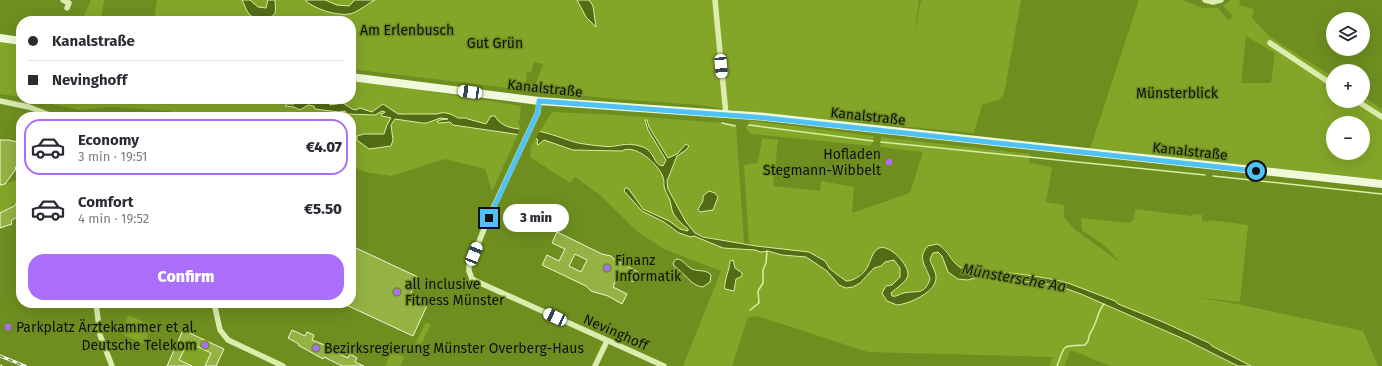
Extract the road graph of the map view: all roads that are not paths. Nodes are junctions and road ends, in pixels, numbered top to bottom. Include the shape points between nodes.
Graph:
1 (715, 0) edge
2 (1205, 0) edge
3 (1219, 1) edge
4 (0, 38) edge
5 (16, 40) edge
6 (1270, 43) dead end
7 (356, 78) edge
8 (1326, 80) edge
9 (539, 101) junction
10 (0, 102) edge
11 (1368, 108) edge
12 (41, 112) edge
13 (726, 115) junction
14 (1382, 117) edge
15 (1382, 184) edge
16 (97, 308) edge
17 (215, 308) edge
18 (607, 340) junction
19 (112, 366) edge
20 (282, 366) edge
21 (595, 366) edge
22 (664, 366) edge

1 - 13 street
2 - 3 street
4 - 5 main road
6 - 8 street
7 - 9 main road, Kanalstraße
9 - 13 main road, Kanalstraße
9 - 18 street, Nevinghoff via 534,122 489,218 470,266 470,275 478,282
10 - 12 street
11 - 14 street
13 - 15 main road, Kanalstraße
16 - 19 street via 103,346
17 - 20 street via 224,336
18 - 21 street
18 - 22 street, Nevinghoff

